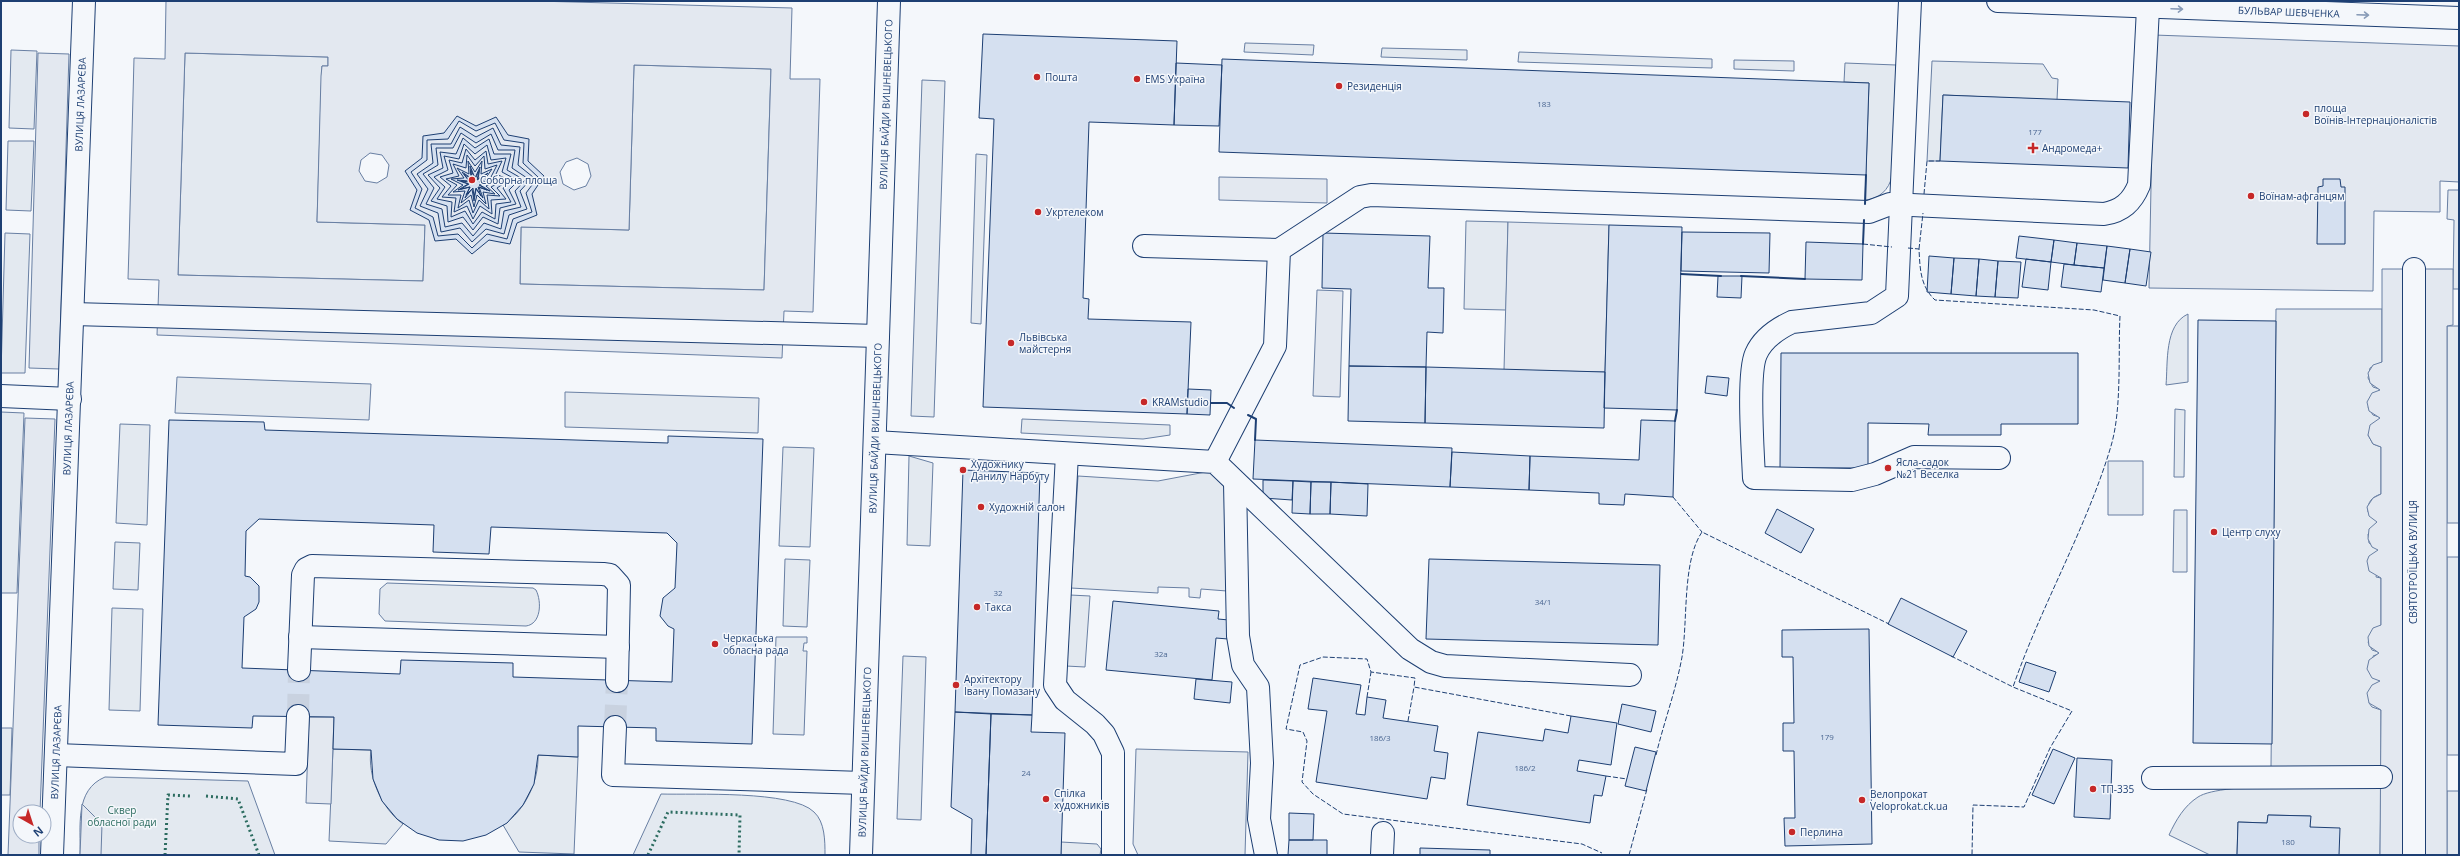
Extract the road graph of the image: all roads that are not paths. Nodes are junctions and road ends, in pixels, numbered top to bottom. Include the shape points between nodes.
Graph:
1 (84, 1) edge
2 (889, 1) edge
3 (1910, 1) edge
4 (1998, 1) edge
5 (2148, 8) junction
6 (2459, 18) edge
7 (1901, 204) junction
8 (1144, 246) dead end
9 (1279, 250) junction
10 (2414, 269) dead end
11 (72, 314) junction
12 (878, 336) junction
13 (1, 396) edge
14 (70, 399) junction
15 (875, 442) junction
16 (1067, 454) junction
17 (1999, 458) dead end
18 (1215, 462) junction
19 (1235, 482) junction
20 (300, 637) junction
21 (618, 648) junction
22 (299, 670) tunnel mouth
23 (1630, 675) dead end
24 (617, 681) tunnel mouth
25 (298, 716) tunnel mouth
26 (615, 727) tunnel mouth
27 (56, 755) junction
28 (2381, 777) dead end
29 (2153, 778) dead end
30 (863, 783) junction
31 (1383, 833) dead end
32 (52, 855) edge
33 (861, 855) edge
34 (1112, 855) edge
35 (1266, 855) edge
36 (1382, 855) edge
37 (2414, 855) edge

1 - 11 street, ВУЛИЦЯ ЛАЗАРЄВА
2 - 12 street, ВУЛИЦЯ БАЙДИ ВИШНЕВЕЦЬКОГО
3 - 7 street
4 - 5 street, БУЛЬВАР ШЕВЧЕНКА
5 -> 6 street, БУЛЬВАР ШЕВЧЕНКА
5 - 7 street via 2140,172 2133,198 2124,207 2104,214
7 - 9 street via 1885,204 1869,212 1371,195 1348,203
7 - 17 street via 1897,296 1871,313 1792,322 1770,335 1756,353 1753,368 1754,478 1852,480 1875,474 1914,457
8 - 9 street
9 - 18 street via 1275,346
10 - 37 street, СВЯТОТРОЇЦЬКА ВУЛИЦЯ
11 - 12 street
11 - 14 street, ВУЛИЦЯ ЛАЗАРЄВА
12 - 15 street, ВУЛИЦЯ БАЙДИ ВИШНЕВЕЦЬКОГО
13 - 14 street
14 - 27 street, ВУЛИЦЯ ЛАЗАРЄВА
15 - 16 street
15 - 30 street, ВУЛИЦЯ БАЙДИ ВИШНЕВЕЦЬКОГО
16 - 18 street
16 - 34 street via 1055,684 1065,700 1104,734 1113,753
18 - 19 street
19 - 23 street via 1407,645 1431,662 1460,668
19 - 35 street via 1238,636 1243,665 1258,687 1262,763 1259,819
20 - 21 street
20 - 21 street via 303,575 306,569 312,566 595,574 610,575 619,585
20 - 22 street
21 - 24 street
25 - 27 street via 296,764
26 - 30 street via 613,775
27 - 32 street, ВУЛИЦЯ ЛАЗАРЄВА
28 - 29 street
30 - 33 street, ВУЛИЦЯ БАЙДИ ВИШНЕВЕЦЬКОГО
31 - 36 street

